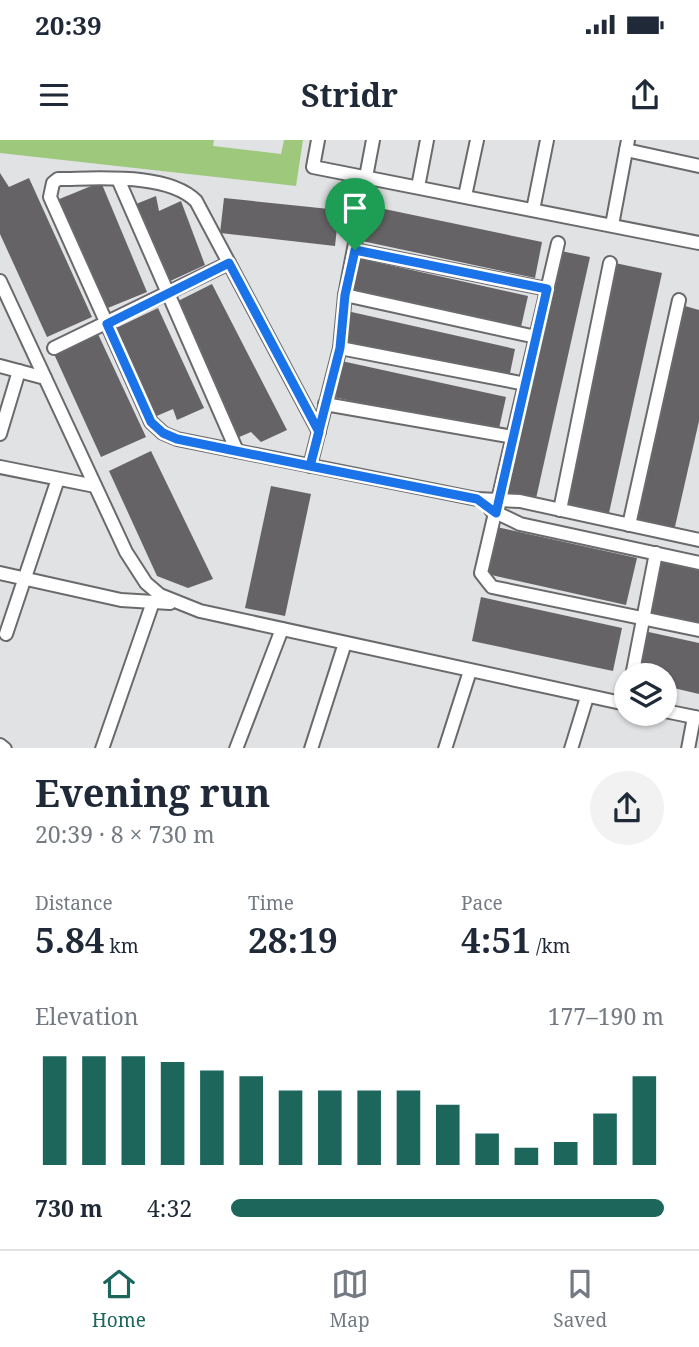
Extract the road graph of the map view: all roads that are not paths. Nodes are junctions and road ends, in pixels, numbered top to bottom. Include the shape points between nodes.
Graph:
1 (318, 140) edge
2 (373, 140) edge
3 (427, 140) edge
4 (477, 140) edge
5 (547, 140) edge
6 (627, 145) edge
7 (699, 166) edge
8 (366, 177) junction
9 (118, 179) junction
10 (418, 187) junction
11 (465, 196) junction
12 (362, 207) dead end
13 (533, 210) junction
14 (612, 225) junction
15 (558, 243) dead end
16 (699, 243) edge
17 (355, 250) junction
18 (229, 263) junction
19 (610, 263) dead end
20 (0, 281) edge
21 (547, 289) junction
22 (168, 293) junction
23 (345, 295) junction
24 (679, 300) dead end
25 (107, 324) junction
26 (536, 337) junction
27 (54, 348) dead end
28 (340, 348) junction
29 (0, 366) edge
30 (19, 371) junction
31 (45, 378) junction
32 (526, 384) junction
33 (325, 404) junction
34 (319, 432) junction
35 (0, 434) edge
36 (513, 437) junction
37 (237, 452) junction
38 (310, 466) junction
39 (0, 467) edge
40 (58, 479) junction
41 (95, 486) junction
42 (497, 507) junction
43 (560, 510) junction
44 (629, 525) junction
45 (698, 537) edge
46 (656, 553) junction
47 (699, 563) edge
48 (0, 573) edge
49 (24, 579) junction
50 (153, 602) junction
51 (188, 604) junction
52 (643, 617) junction
53 (282, 629) junction
54 (699, 629) edge
55 (6, 635) dead end
56 (345, 643) junction
57 (634, 663) edge
58 (470, 671) junction
59 (587, 697) junction
60 (614, 702) edge
61 (677, 713) edge
62 (696, 717) edge
63 (0, 745) edge
64 (5, 748) edge
65 (102, 748) edge
66 (236, 748) edge
67 (311, 748) edge
68 (445, 748) edge
69 (571, 748) edge
70 (688, 748) edge

1 - 8 street via 313,167
2 - 8 street
3 - 10 street
4 - 11 street
5 - 13 street
6 - 7 street
6 - 14 street
8 - 10 street
9 - 18 street via 173,185 187,192
9 - 22 street
9 - 25 street via 58,179 50,190
10 - 11 street
11 - 13 street
12 - 17 street
13 - 14 street
14 - 16 street
15 - 21 street
17 - 21 street
17 - 23 street
18 - 22 street
18 - 34 street
19 - 43 street
20 - 31 street
21 - 26 street
22 - 25 street
22 - 37 street
23 - 26 street
23 - 28 street
24 - 44 street
25 - 27 street
25 - 37 street via 151,422 177,439
26 - 32 street
28 - 32 street
28 - 33 street
29 - 30 street
30 - 31 street
30 - 35 street
31 - 41 street
32 - 36 street
33 - 34 street
33 - 36 street
34 - 38 street
36 - 42 street
37 - 38 street
38 - 42 street via 477,499
39 - 40 street
40 - 41 street
40 - 49 street
41 - 51 street via 146,583 160,596
42 - 43 street via 520,501
42 - 46 street via 520,524
42 - 52 street via 481,573 487,584
43 - 44 street
44 - 45 street
46 - 47 street
46 - 52 street
48 - 49 street
49 - 50 street via 121,600
49 - 55 street
50 - 51 street
50 - 65 street
51 - 53 street
52 - 54 street
52 - 57 street
53 - 56 street
53 - 66 street
56 - 58 street
56 - 67 street
58 - 59 street
58 - 68 street
59 - 60 street
59 - 69 street
61 - 62 street
62 - 70 street
63 - 64 street

